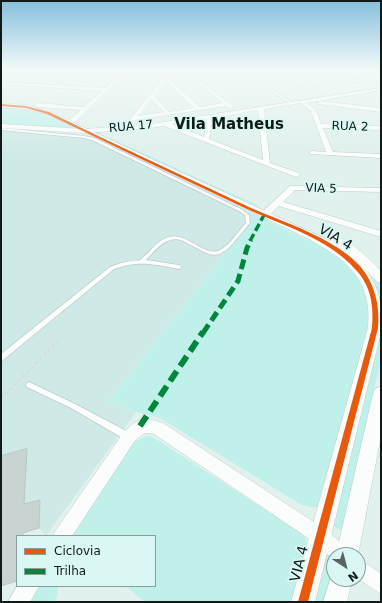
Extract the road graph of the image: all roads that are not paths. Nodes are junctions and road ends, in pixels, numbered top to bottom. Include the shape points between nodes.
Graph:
1 (97, 98) edge
2 (149, 98) edge
3 (153, 98) edge
4 (186, 98) edge
5 (221, 98) edge
6 (285, 98) edge
7 (324, 98) edge
8 (312, 100) junction
9 (303, 102) junction
10 (1, 103) edge
11 (292, 103) junction
12 (228, 104) junction
13 (38, 105) junction
14 (261, 108) junction
15 (86, 109) junction
16 (199, 109) junction
17 (381, 110) edge
18 (238, 112) junction
19 (168, 114) junction
20 (210, 116) junction
21 (133, 119) junction
22 (71, 121) junction
23 (165, 124) junction
24 (1, 126) edge
25 (320, 126) junction
26 (126, 128) junction
27 (381, 128) edge
28 (1, 129) edge
29 (89, 130) junction
30 (206, 141) junction
31 (312, 153) dead end
32 (330, 154) junction
33 (381, 156) edge
34 (267, 164) junction
35 (296, 175) dead end
36 (354, 190) junction
37 (381, 190) edge
38 (381, 197) edge
39 (279, 203) junction
40 (266, 212) junction
41 (381, 234) edge
42 (144, 260) junction
43 (179, 267) dead end
44 (381, 279) edge
45 (1, 358) edge
46 (29, 385) dead end
47 (381, 394) edge
48 (377, 434) edge
49 (129, 437) junction
50 (63, 535) edge
51 (320, 536) junction
52 (333, 547) edge
53 (348, 547) edge
54 (366, 574) edge
55 (381, 584) edge
56 (28, 587) edge
57 (339, 587) edge
58 (18, 602) edge
59 (303, 602) edge
60 (336, 602) edge

1 - 15 street
2 - 21 street
3 - 19 street
4 - 16 street
5 - 12 street
6 - 11 lane
7 - 8 street, RUA 17
8 - 9 street, RUA 17
8 - 17 street
9 - 11 street, RUA 17
9 - 25 street via 313,110
10 - 13 street, VIA 4
10 - 22 street, VIA 4 via 39,110
11 - 14 street, RUA 17
12 - 16 street
12 - 18 street
13 - 15 street
13 - 22 street, VIA 4
14 - 18 street, RUA 17
14 - 34 street
15 - 22 street
16 - 19 street
18 - 20 street, RUA 17
19 - 21 street
20 - 23 street, RUA 17
20 - 30 street
21 - 26 street
22 - 29 street, VIA 4
23 - 26 street, RUA 17
23 - 30 street
24 - 29 street, RUA 17 via 59,131
25 - 27 street, RUA 2
25 - 32 street
26 - 29 street, RUA 17
28 - 42 lane via 93,139 247,215 248,223 221,252 213,253 171,238
29 - 40 street, VIA 4
30 - 34 street
31 - 32 street
32 - 33 street
34 - 35 street
36 - 37 street, VIA 5
36 - 38 street
36 - 39 street, VIA 5 via 293,188
39 - 40 street, VIA 5
39 - 41 street
40 - 44 street, VIA 4 via 327,235 350,248 374,269
40 - 51 street, VIA 4 via 346,257 365,277 375,300 377,312 372,339
42 - 43 lane
42 - 45 lane via 112,268
46 - 49 lane
47 - 48 street
48 - 53 street
49 - 50 street
49 - 51 street via 140,426 158,428
51 - 52 street
51 - 59 street, VIA 4
54 - 55 street
56 - 58 street
57 - 60 street

